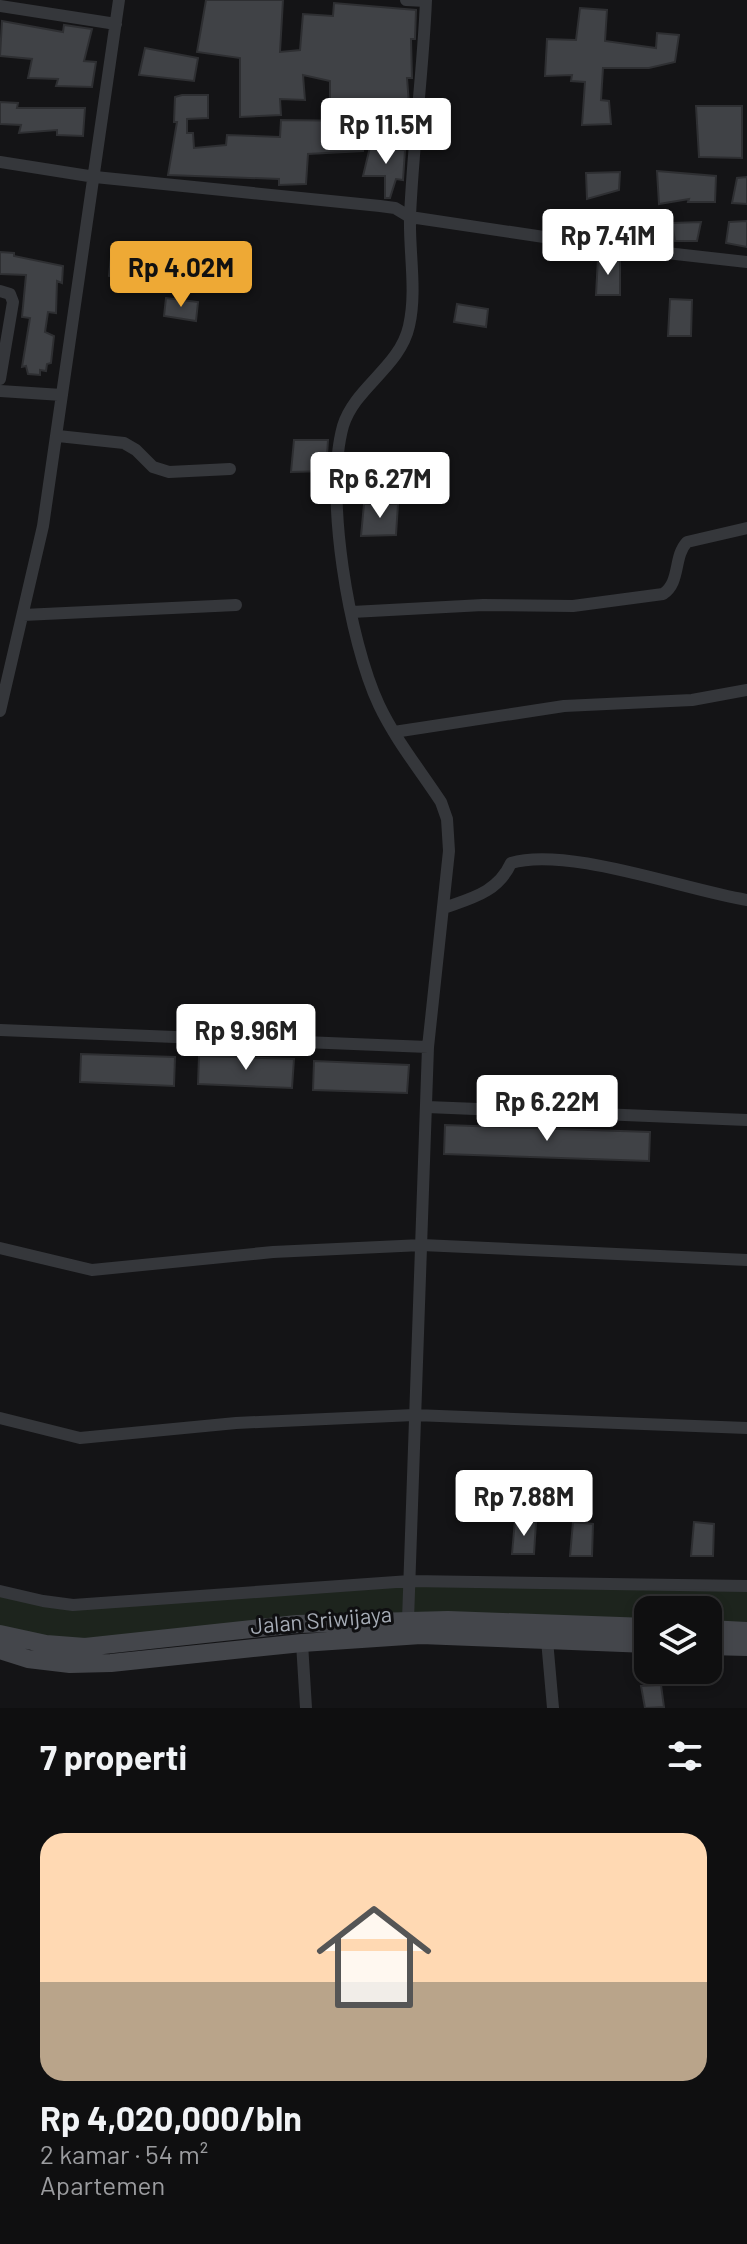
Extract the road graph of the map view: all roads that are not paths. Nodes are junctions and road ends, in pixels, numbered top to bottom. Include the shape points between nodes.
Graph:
1 (119, 0) edge
2 (406, 0) edge
3 (426, 1) edge
4 (0, 6) edge
5 (116, 24) junction
6 (0, 162) edge
7 (95, 177) junction
8 (410, 217) junction
9 (747, 262) edge
10 (0, 291) edge
11 (0, 379) edge
12 (0, 391) edge
13 (62, 395) junction
14 (58, 436) junction
15 (230, 469) dead end
16 (747, 528) edge
17 (236, 605) dead end
18 (352, 612) junction
19 (23, 615) junction
20 (747, 690) edge
21 (0, 711) edge
22 (394, 732) junction
23 (747, 900) edge
24 (444, 908) junction
25 (0, 1030) edge
26 (428, 1047) junction
27 (427, 1107) junction
28 (747, 1120) edge
29 (422, 1245) junction
30 (0, 1248) edge
31 (747, 1260) edge
32 (414, 1415) junction
33 (0, 1418) edge
34 (747, 1428) edge
35 (410, 1581) junction
36 (747, 1586) edge
37 (0, 1591) edge
38 (408, 1620) junction
39 (634, 1627) edge
40 (722, 1633) edge
41 (0, 1634) edge
42 (744, 1639) edge
43 (547, 1640) junction
44 (302, 1643) junction
45 (634, 1643) edge
46 (722, 1643) edge
47 (0, 1650) edge
48 (306, 1708) edge
49 (553, 1708) edge

1 - 5 street
2 - 3 street
3 - 8 street
4 - 5 street
5 - 7 street
6 - 7 street
7 - 8 street via 380,206
7 - 13 street
8 - 9 street
8 - 18 street via 408,331 343,426 337,511
10 - 11 street via 10,294 13,302
12 - 13 street
13 - 14 street
14 - 15 street via 124,443 153,467 169,472
14 - 19 street
16 - 18 street via 687,542 673,585 663,594 573,606
17 - 19 street
18 - 22 street via 367,676
19 - 21 street
20 - 22 street via 692,700 564,706
22 - 24 street via 447,819
23 - 24 street via 585,863 526,859 511,863 491,890
24 - 26 street
25 - 26 street
26 - 27 street
27 - 28 street
27 - 29 street
29 - 30 street via 273,1252 92,1270
29 - 31 street
29 - 32 street
32 - 33 street via 236,1423 80,1438
32 - 34 street
32 - 35 street
35 - 36 street
35 - 37 street via 103,1604 43,1601
35 - 38 street
38 - 39 main road, Jalan Sriwijaya
38 - 41 main road, Jalan Sriwijaya via 297,1624 85,1647
40 - 42 main road
42 - 46 main road
43 - 44 main road, Jalan Sriwijaya via 421,1635
43 - 45 main road, Jalan Sriwijaya
43 - 49 street
44 - 47 main road, Jalan Sriwijaya via 70,1664
44 - 48 street

